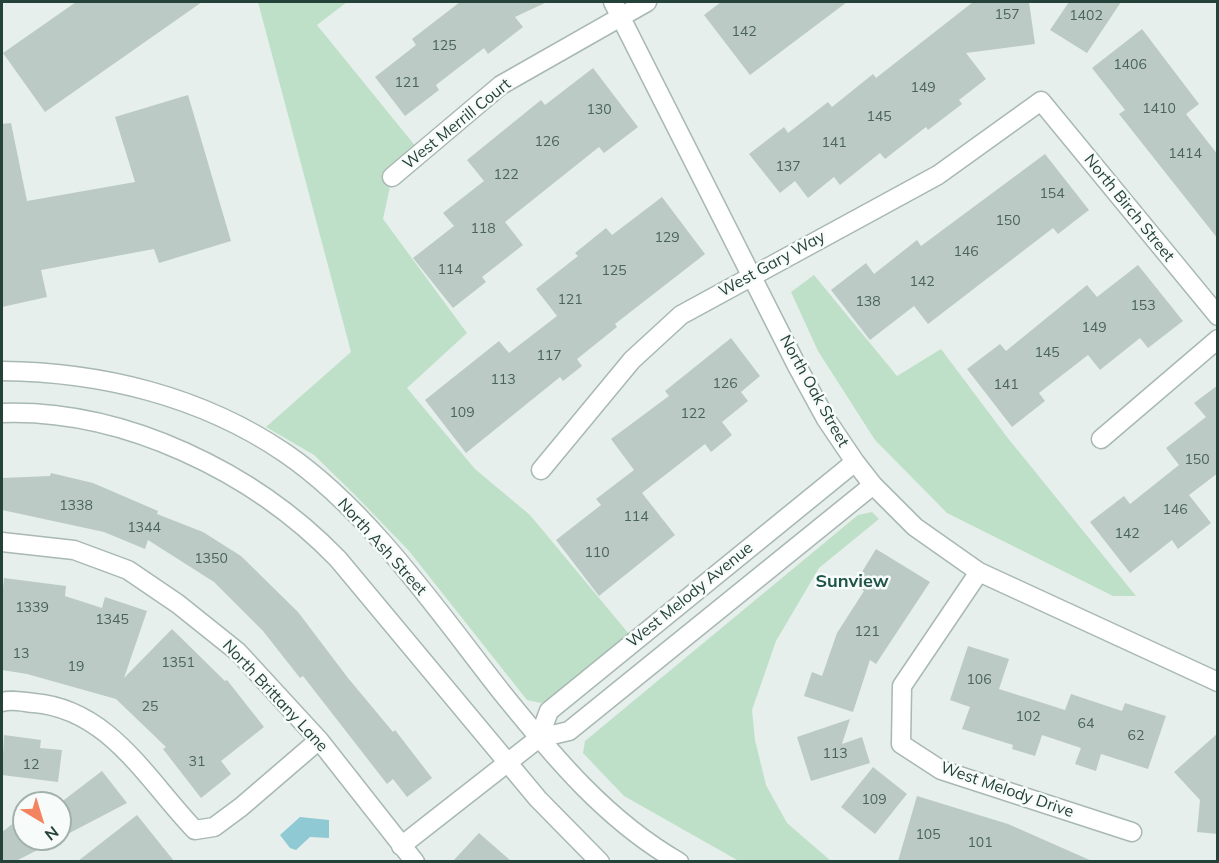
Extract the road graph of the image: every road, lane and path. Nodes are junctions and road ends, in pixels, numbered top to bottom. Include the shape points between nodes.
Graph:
1 (647, 2) edge
2 (617, 9) edge
3 (1041, 101) joint
4 (392, 177) dead end
5 (753, 273) junction
6 (1218, 316) edge
7 (1218, 339) edge
8 (2, 371) edge
9 (2, 413) edge
10 (1101, 439) dead end
11 (855, 462) junction
12 (540, 470) dead end
13 (873, 485) junction
14 (2, 542) edge
15 (979, 572) junction
16 (1218, 682) edge
17 (2, 702) edge
18 (539, 738) junction
19 (319, 740) junction
20 (507, 763) junction
21 (1132, 832) dead end
22 (401, 846) junction
23 (415, 861) edge
24 (600, 861) edge
25 (679, 861) edge

1 - 2 street, West Merrill Court
2 - 4 street, West Merrill Court via 501,85
2 - 5 street, North Oak Street
3 - 5 street, West Gary Way via 938,175
3 - 6 street, North Birch Street
5 - 11 street, North Oak Street via 797,366
5 - 12 street, West Gary Way via 681,315 648,345
7 - 10 street
8 - 18 street, North Ash Street via 68,374 151,390 194,406 285,453 324,485 389,552
9 - 20 street via 66,415 166,445 206,462 276,504 311,531 338,559
11 - 13 street, North Oak Street
11 - 18 street, West Melody Avenue via 549,711
13 - 15 street, North Oak Street via 915,527
13 - 18 street, West Melody Avenue via 569,731
14 - 19 street, North Brittany Lane via 74,550 128,570 238,652
15 - 16 street, North Oak Street
15 - 21 street, West Melody Drive via 902,686 901,744 941,770
17 - 19 street via 47,704 78,713 115,738 195,830 214,827
18 - 20 street, West Melody Avenue
18 - 25 street, North Ash Street via 629,829
19 - 22 street, North Brittany Lane
20 - 22 street, West Melody Avenue
20 - 24 street
22 - 23 street, North Brittany Lane

